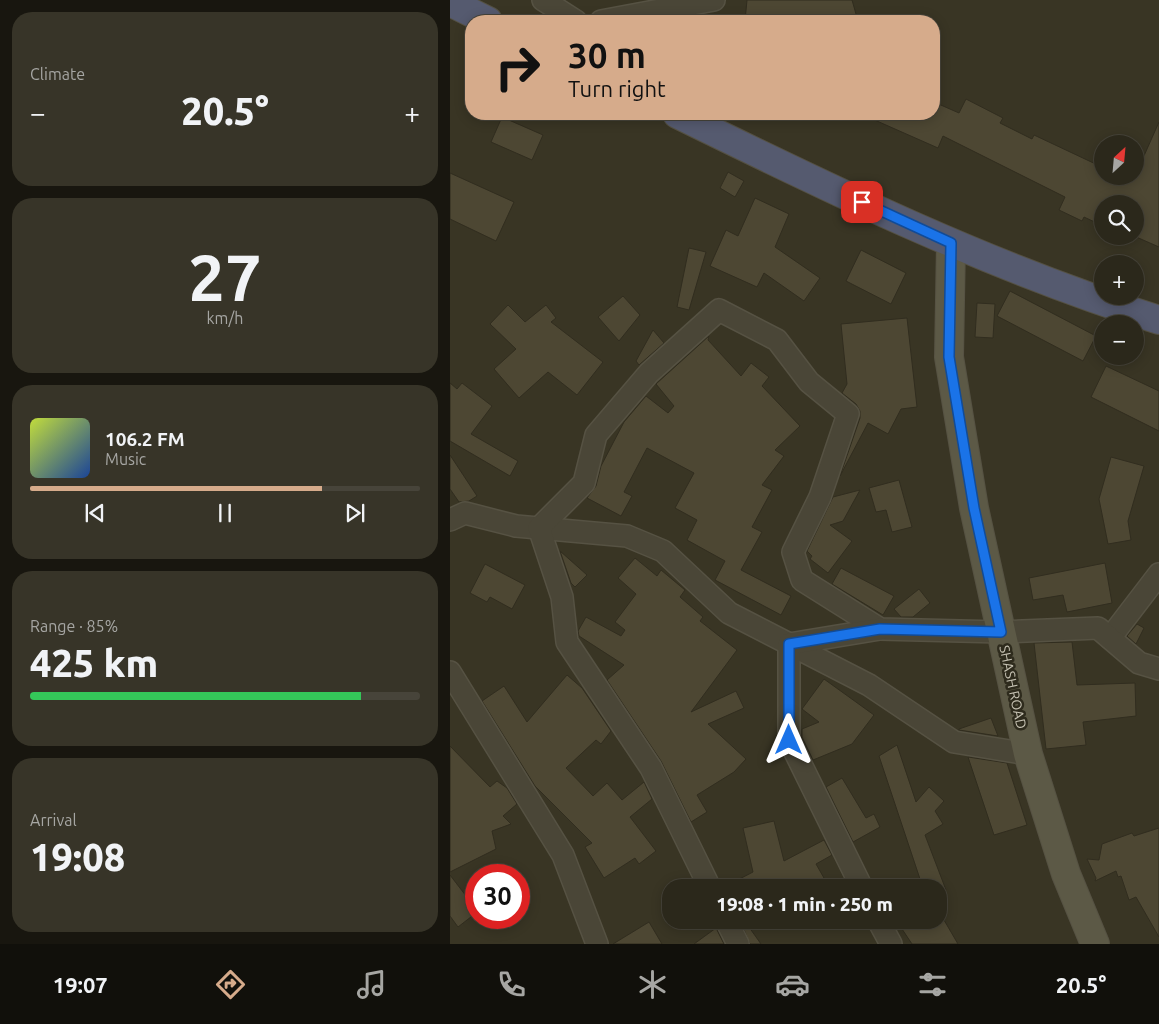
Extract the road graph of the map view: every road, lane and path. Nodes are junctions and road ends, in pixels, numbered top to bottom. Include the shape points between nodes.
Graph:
1 (543, 0) edge
2 (714, 0) edge
3 (462, 4) edge
4 (479, 15) edge
5 (567, 15) edge
6 (633, 15) edge
7 (690, 120) edge
8 (951, 243) junction
9 (1159, 320) edge
10 (450, 520) edge
11 (539, 528) junction
12 (1159, 574) edge
13 (880, 629) junction
14 (1001, 632) junction
15 (1110, 638) junction
16 (789, 644) junction
17 (1159, 669) edge
18 (450, 672) edge
19 (1028, 754) junction
20 (706, 879) edge
21 (858, 879) edge
22 (730, 929) edge
23 (883, 929) edge
24 (598, 944) edge
25 (738, 944) edge
26 (891, 944) edge
27 (1094, 944) edge

1 - 5 street
2 - 6 street
3 - 4 highway
7 - 8 highway
8 - 9 highway via 1087,298
8 - 14 street, SHASH ROAD via 949,357 974,508
10 - 11 street via 465,513 516,526
11 - 13 street via 584,483 596,435 649,373 719,310 777,340 810,382 848,414 820,497 793,552 802,580
11 - 16 street via 627,536 663,551 729,613
11 - 20 street via 562,597 567,642 651,768
12 - 15 street
13 - 14 street
13 - 16 street
14 - 15 street via 1098,628
14 - 19 street, SHASH ROAD
15 - 17 street via 1139,663
16 - 19 street via 869,685 954,742
16 - 21 street via 789,740
18 - 24 street via 563,855
19 - 27 street, SHASH ROAD via 1066,874
22 - 25 street
23 - 26 street

